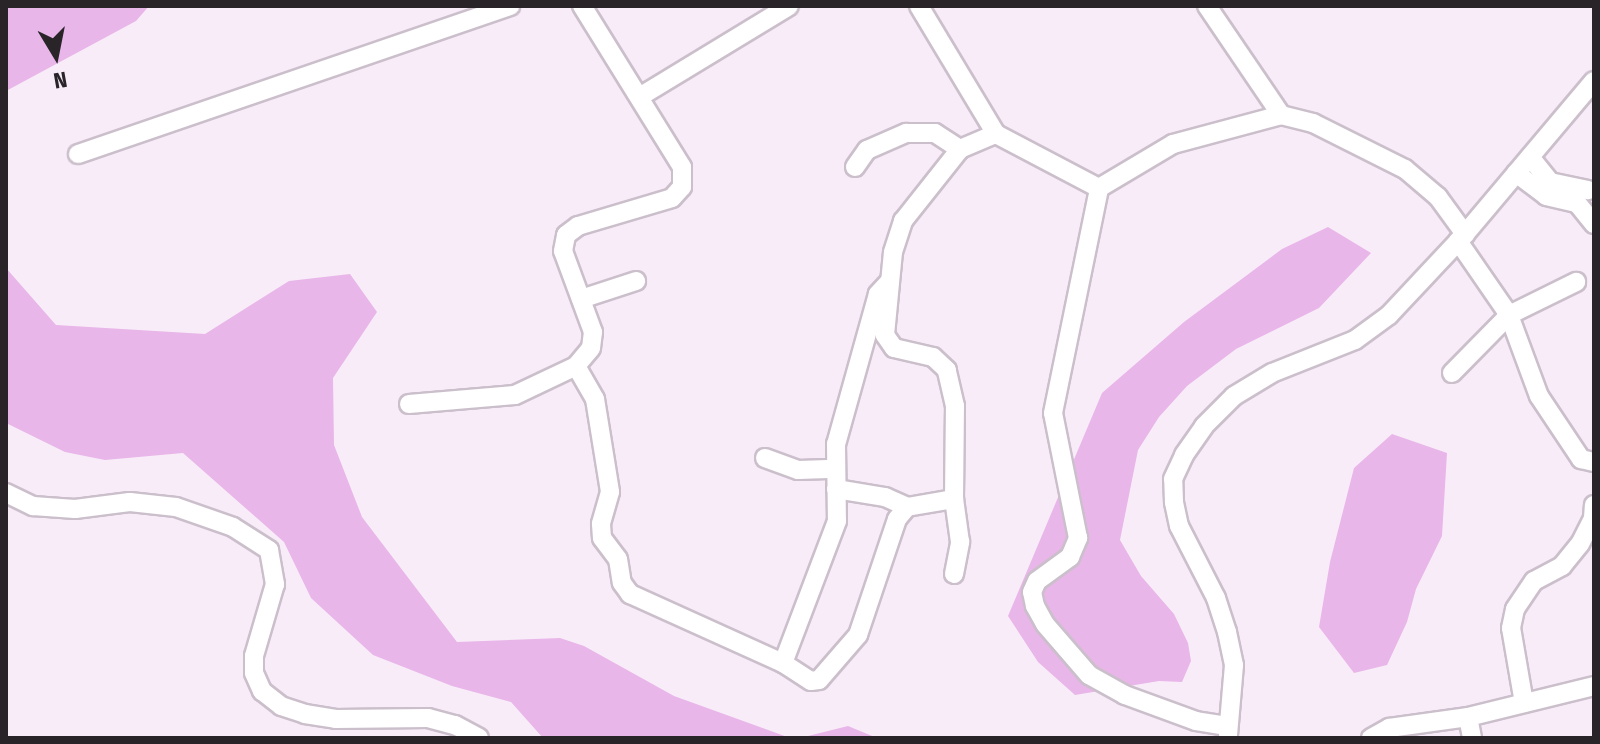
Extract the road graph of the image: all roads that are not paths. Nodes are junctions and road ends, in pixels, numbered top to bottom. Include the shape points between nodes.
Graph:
1 (510, 6) edge
2 (582, 6) edge
3 (789, 6) edge
4 (919, 6) edge
5 (1207, 6) edge
6 (1594, 81) edge
7 (641, 96) junction
8 (1281, 115) junction
9 (996, 134) junction
10 (960, 149) junction
11 (78, 154) dead end
12 (1530, 157) junction
13 (855, 167) dead end
14 (1516, 173) junction
15 (1099, 188) junction
16 (1588, 190) dead end
17 (1594, 224) edge
18 (1461, 237) junction
19 (636, 281) dead end
20 (890, 281) junction
21 (1576, 282) dead end
22 (581, 299) junction
23 (1509, 315) junction
24 (576, 366) junction
25 (1452, 373) dead end
26 (409, 404) dead end
27 (765, 458) dead end
28 (1594, 466) edge
29 (836, 469) junction
30 (836, 489) junction
31 (6, 493) edge
32 (954, 499) junction
33 (1594, 505) edge
34 (907, 507) junction
35 (954, 574) dead end
36 (783, 663) junction
37 (1594, 686) edge
38 (1524, 703) junction
39 (1468, 717) junction
40 (1228, 732) edge
41 (479, 738) edge
42 (1371, 738) edge
43 (1472, 738) edge

1 - 11 street
2 - 7 street
3 - 7 street
4 - 9 street
5 - 8 street
6 - 12 street
7 - 22 street via 682,167 682,187 672,198 578,226 566,235 563,251
8 - 15 street via 1173,144
8 - 18 street via 1313,123 1405,169 1438,197
9 - 10 street
9 - 15 street
10 - 13 street via 935,133 906,133 867,150
10 - 20 street via 903,221
12 - 14 street
12 - 16 street via 1550,182
14 - 17 street via 1546,196 1577,203
14 - 18 street
15 - 40 street via 1053,413 1078,538 1070,557 1037,581 1032,592 1035,606 1089,675 1125,695
18 - 23 street
18 - 40 street via 1389,315 1355,340 1272,373 1234,396 1184,455 1173,479 1174,502 1179,526 1216,598 1227,632 1234,665
19 - 22 street
20 - 29 street via 878,294 836,444
20 - 32 street via 885,335 894,348 933,357 947,370 955,406
21 - 23 street
22 - 24 street via 593,332 591,348
23 - 25 street
23 - 28 street via 1539,396 1581,459
24 - 26 street via 515,395
24 - 36 street via 595,399 610,492 602,538 618,559 622,583 630,594
27 - 29 street via 798,470
29 - 30 street
30 - 34 street via 885,497
30 - 36 street via 837,521
31 - 41 street via 33,506 75,509 130,502 176,507 233,527 269,550 275,584 254,656 262,691 281,706 305,714 428,718
32 - 34 street
32 - 35 street via 960,542
33 - 38 street via 1580,544 1562,566 1534,581 1515,609 1511,628
34 - 36 street via 897,519 858,635 846,653 819,680 811,681
37 - 38 street
38 - 39 street
39 - 42 street via 1389,728
39 - 43 street

